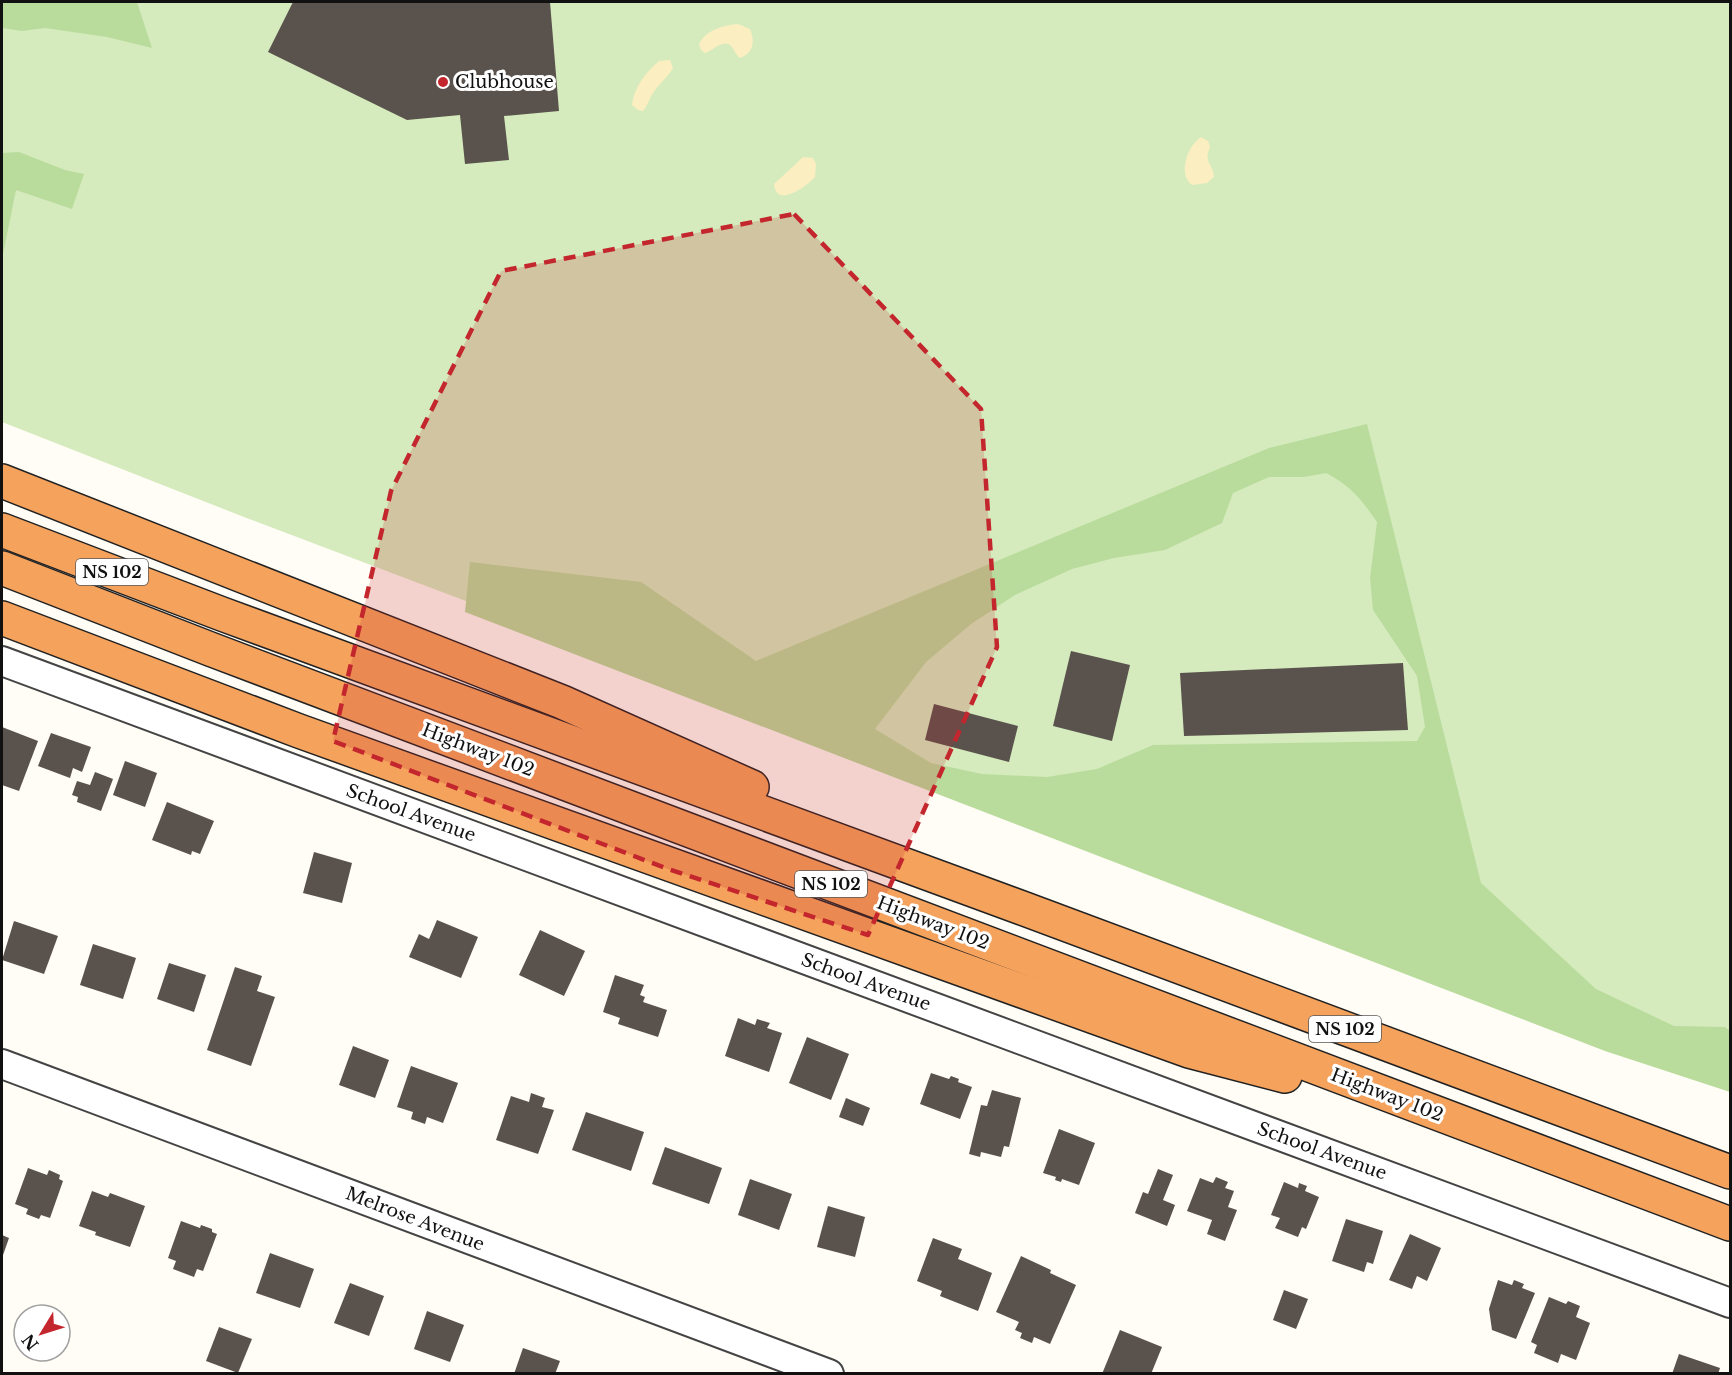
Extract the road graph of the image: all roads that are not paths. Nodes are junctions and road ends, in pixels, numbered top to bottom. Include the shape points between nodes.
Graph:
1 (2, 481) edge
2 (2, 530) edge
3 (2, 568) edge
4 (2, 618) edge
5 (2, 661) edge
6 (1022, 908) junction
7 (2, 1064) edge
8 (1453, 1120) junction
9 (1731, 1172) edge
10 (1731, 1224) edge
11 (1731, 1303) edge
12 (829, 1374) edge

1 - 6 highway via 562,702
2 - 6 highway, NS 102
3 - 8 highway, Highway 102 / NS 102
4 - 8 highway via 300,731 1189,1051
5 - 11 street, School Avenue
6 - 9 highway, NS 102
7 - 12 street, Melrose Avenue
8 - 10 highway, Highway 102 / NS 102

